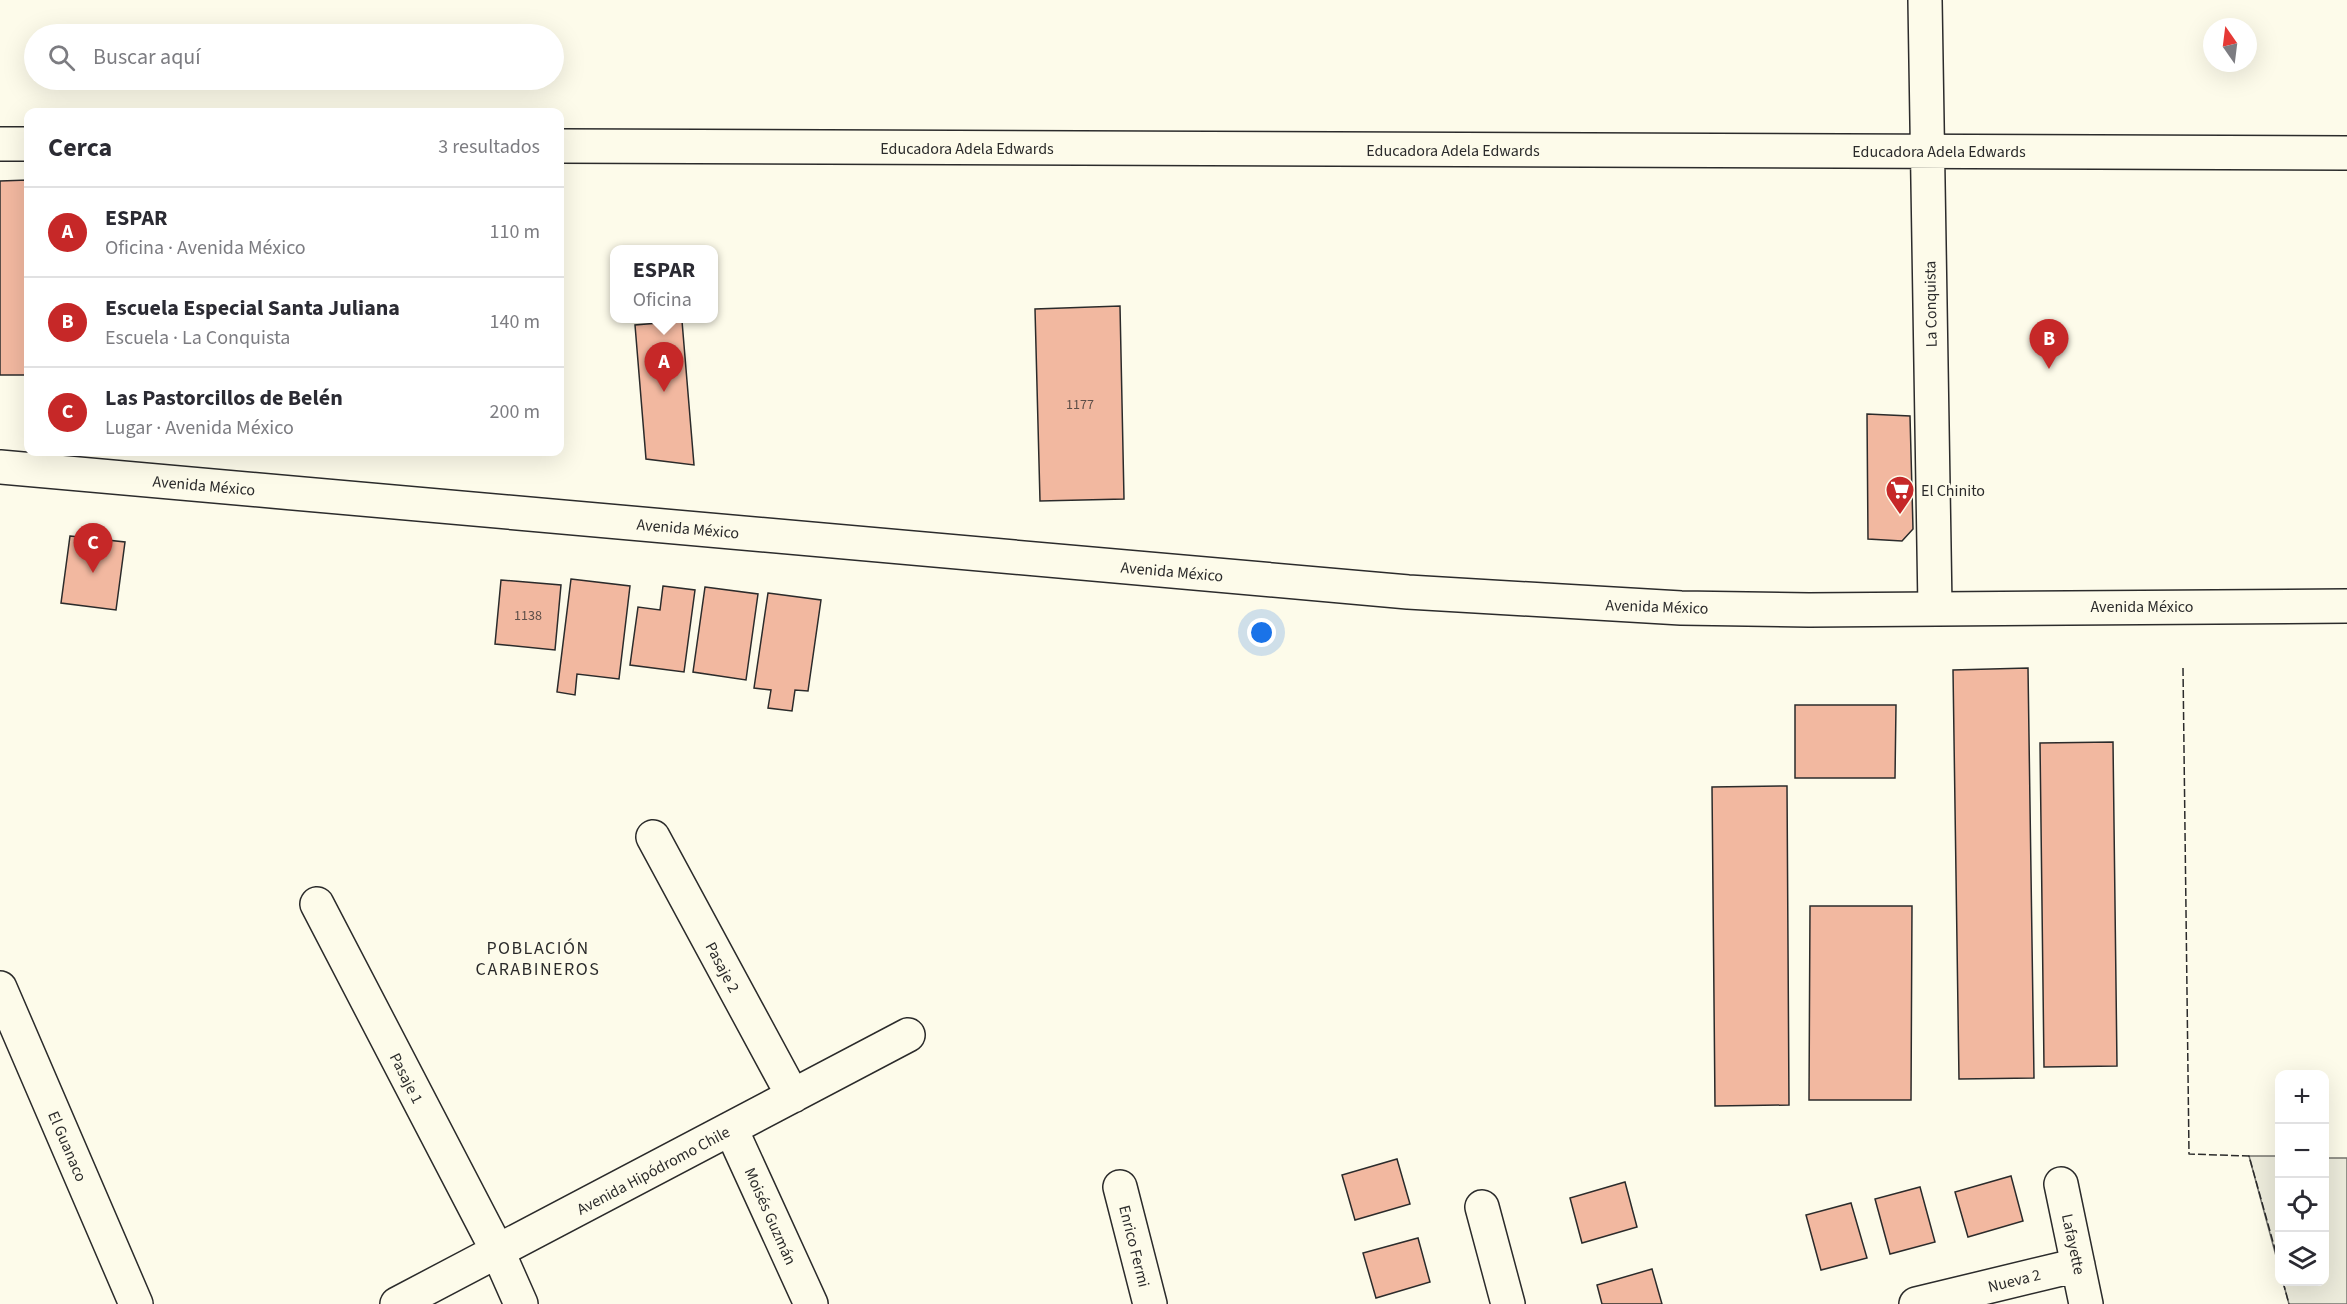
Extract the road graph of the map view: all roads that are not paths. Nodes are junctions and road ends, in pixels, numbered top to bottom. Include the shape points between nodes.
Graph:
1 (1925, 0) edge
2 (0, 144) edge
3 (24, 144) edge
4 (564, 146) edge
5 (1927, 151) junction
6 (2347, 153) edge
7 (0, 467) edge
8 (2347, 606) edge
9 (1935, 608) junction
10 (653, 837) dead end
11 (317, 904) dead end
12 (0, 988) edge
13 (908, 1035) dead end
14 (793, 1096) junction
15 (731, 1129) junction
16 (2061, 1184) dead end
17 (1120, 1187) dead end
18 (1482, 1207) dead end
19 (498, 1252) junction
20 (2078, 1264) junction
21 (135, 1304) edge
22 (397, 1304) edge
23 (521, 1304) edge
24 (811, 1304) edge
25 (1150, 1304) edge
26 (1508, 1304) edge
27 (1916, 1304) edge
28 (2086, 1304) edge

1 - 5 street, La Conquista
2 - 3 street
4 - 5 street, Educadora Adela Edwards
5 - 6 street, Educadora Adela Edwards
5 - 9 street, La Conquista
7 - 9 street, Avenida México via 1419,593 1681,608
8 - 9 street, Avenida México
10 - 14 street, Pasaje 2
11 - 19 street, Pasaje 1
12 - 21 street, El Guanaco
13 - 14 street, Avenida Hipódromo Chile
14 - 15 street, Avenida Hipódromo Chile
15 - 19 street, Avenida Hipódromo Chile
15 - 24 street, Moisés Guzmán
16 - 20 street, Lafayette
17 - 25 street, Enrico Fermi
18 - 26 street
19 - 22 street, Avenida Hipódromo Chile
19 - 23 street, Pasaje 1
20 - 27 street, Nueva 2
20 - 28 street, Lafayette

